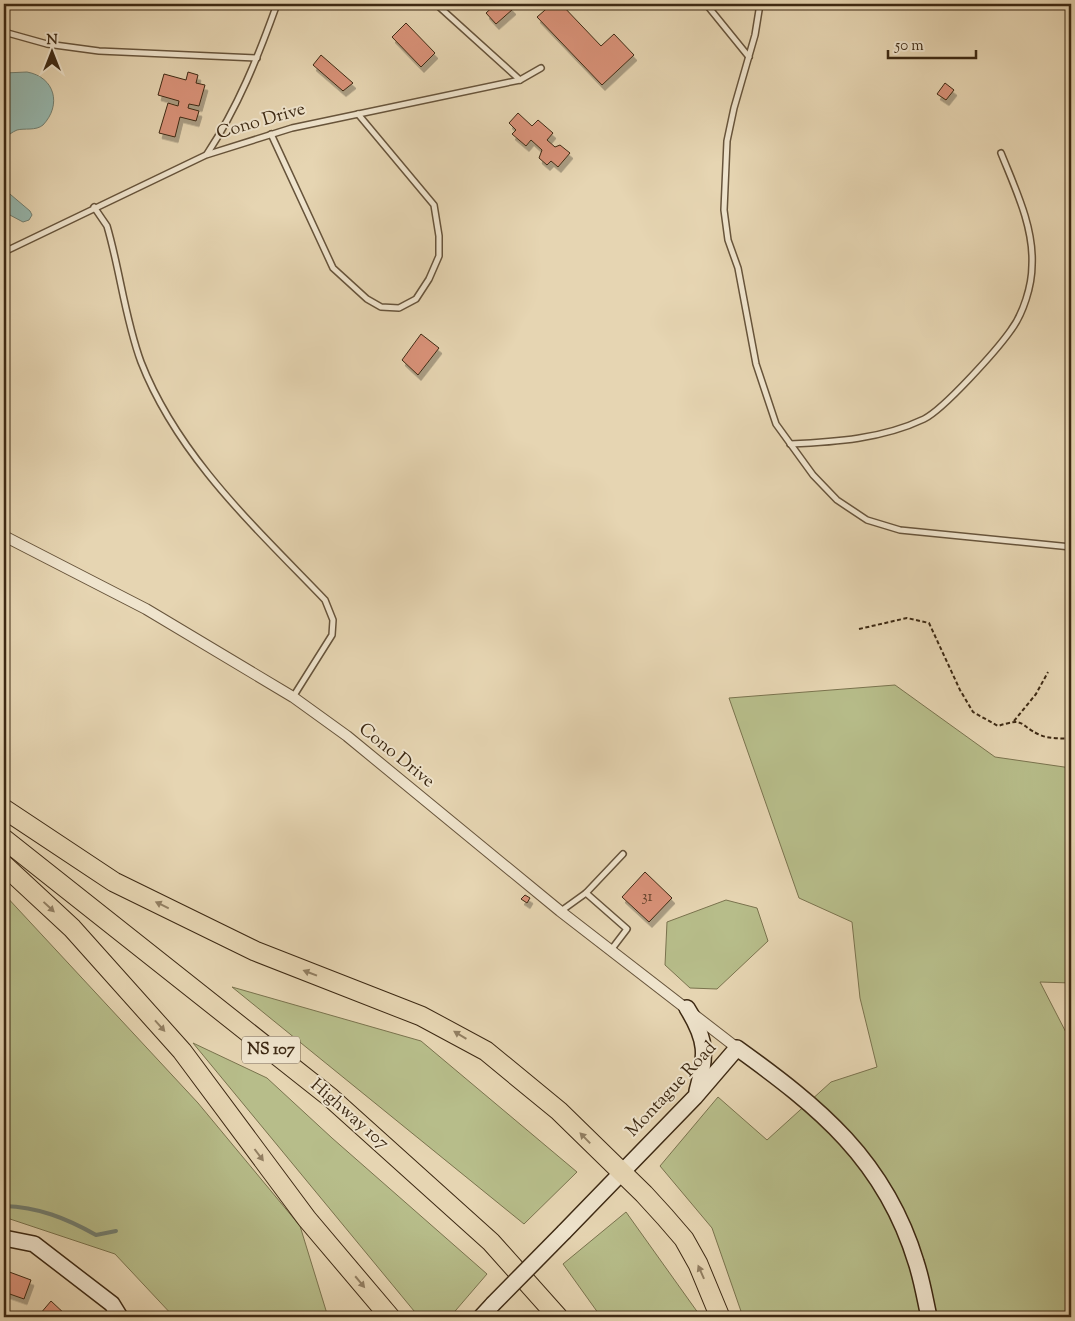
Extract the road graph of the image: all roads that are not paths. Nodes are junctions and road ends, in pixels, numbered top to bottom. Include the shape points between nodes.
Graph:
1 (277, 4) edge
2 (436, 4) edge
3 (706, 4) edge
4 (760, 4) edge
5 (4, 32) edge
6 (749, 57) junction
7 (258, 58) junction
8 (541, 68) dead end
9 (520, 80) junction
10 (358, 114) junction
11 (270, 134) junction
12 (1001, 153) dead end
13 (206, 155) junction
14 (94, 207) junction
15 (4, 252) edge
16 (790, 444) junction
17 (4, 536) edge
18 (1071, 547) edge
19 (293, 697) junction
20 (4, 809) edge
21 (4, 839) edge
22 (623, 854) dead end
23 (4, 864) edge
24 (586, 893) junction
25 (560, 911) junction
26 (611, 950) junction
27 (687, 1008) junction
28 (736, 1048) junction
29 (695, 1097) junction
30 (621, 1171) junction
31 (4, 1238) edge
32 (120, 1317) edge
33 (390, 1317) edge
34 (481, 1317) edge
35 (558, 1317) edge
36 (720, 1317) edge
37 (929, 1317) edge

1 - 7 lane
2 - 9 lane
3 - 6 lane
4 - 6 lane
5 - 7 lane via 47,44 99,51
6 - 16 lane via 727,141 725,225 738,268 756,364 776,424
7 - 13 lane via 227,123
8 - 9 lane, Cono Drive
9 - 10 lane, Cono Drive
10 - 11 lane, Cono Drive
10 - 11 lane via 434,206 437,216 440,236 436,264 416,299 399,308 380,307 367,299 334,268
11 - 13 lane, Cono Drive
12 - 16 lane via 1021,202 1031,245 1032,267 1022,308 1012,330 963,384 926,418 902,428 844,442
13 - 14 lane, Cono Drive
14 - 15 lane, Cono Drive
14 - 19 lane via 107,226 141,360 158,401 212,481 325,600 333,620 332,635
16 - 18 lane via 837,500 867,520 900,530
17 - 19 street, Cono Drive via 146,609
19 - 25 street, Cono Drive via 347,736
30 -> 20 highway via 558,1111 486,1051 454,1032 255,951 114,882
21 - 35 highway, Highway 107 / NS 107 via 331,1098 491,1242
22 - 24 lane
23 -> 33 highway via 72,928 182,1051 307,1219
24 - 25 lane
24 - 26 lane via 627,929
25 - 26 street, Cono Drive
26 - 27 street, Cono Drive
27 - 28 street, Cono Drive
27 - 29 street via 698,1026 705,1050
28 - 29 street, Montague Road
28 - 37 street, Montague Road via 818,1110 871,1170 903,1226 916,1262
29 - 30 street, Montague Road
30 - 34 street, Montague Road, bridge
36 -> 30 highway via 684,1239
31 - 32 street via 34,1244 112,1304

